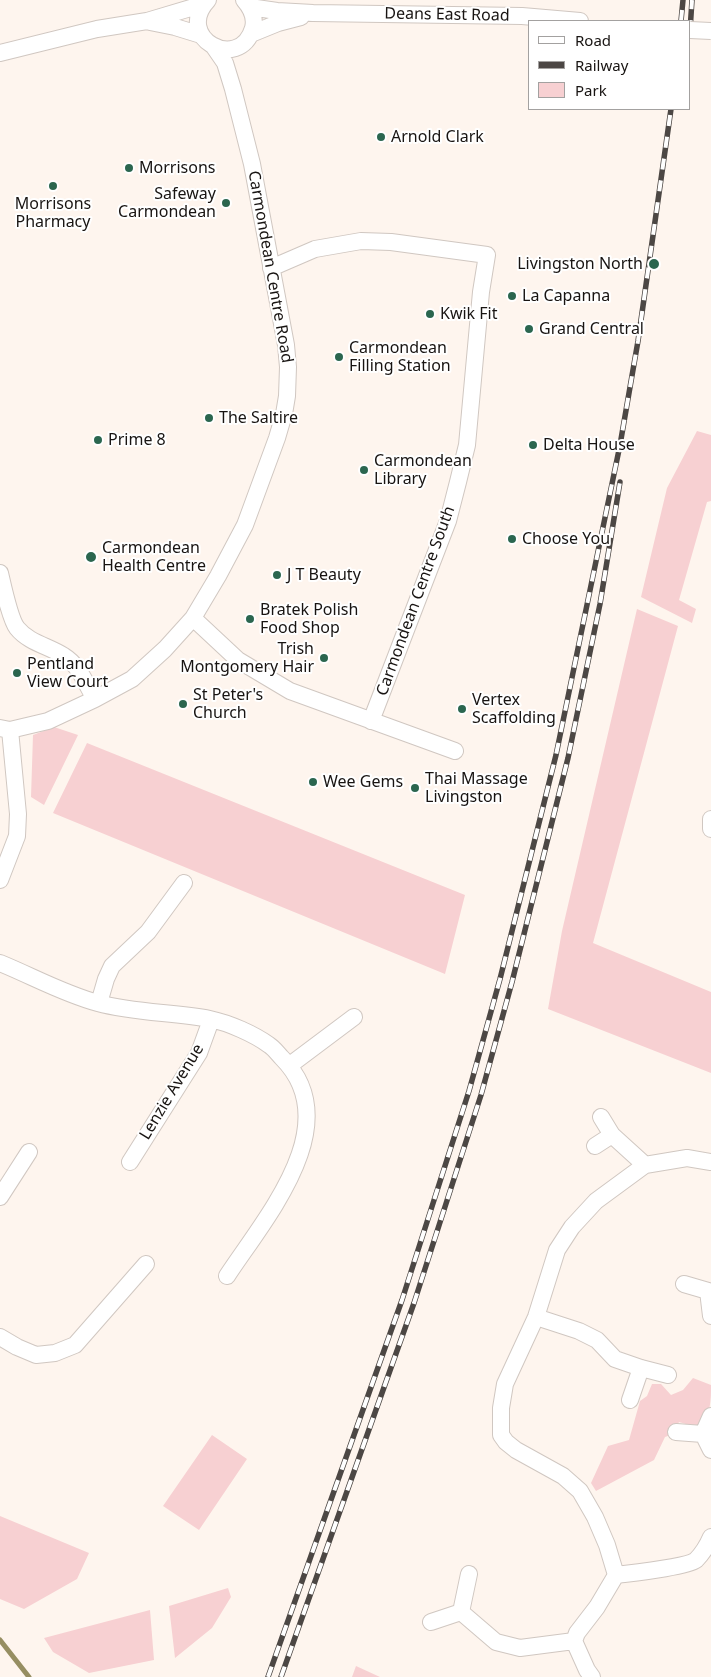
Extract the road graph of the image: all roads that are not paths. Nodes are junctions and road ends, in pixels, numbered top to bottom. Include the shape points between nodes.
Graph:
1 (206, 2) edge
2 (247, 3) edge
3 (313, 13) junction
4 (568, 20) edge
5 (147, 21) junction
6 (691, 30) edge
7 (711, 31) edge
8 (201, 35) junction
9 (247, 39) junction
10 (214, 47) junction
11 (0, 52) edge
12 (234, 89) junction
13 (271, 268) junction
14 (0, 573) edge
15 (193, 618) junction
16 (95, 699) junction
17 (371, 721) junction
18 (5, 729) edge
19 (455, 750) dead end
20 (711, 819) edge
21 (711, 829) edge
22 (0, 880) edge
23 (184, 883) dead end
24 (0, 963) edge
25 (99, 1004) junction
26 (354, 1017) dead end
27 (211, 1020) junction
28 (290, 1065) junction
29 (600, 1117) dead end
30 (612, 1135) junction
31 (595, 1146) dead end
32 (29, 1152) dead end
33 (130, 1162) dead end
34 (711, 1162) edge
35 (645, 1165) junction
36 (0, 1198) edge
37 (146, 1264) dead end
38 (227, 1276) dead end
39 (684, 1284) dead end
40 (710, 1289) edge
41 (711, 1316) edge
42 (536, 1317) junction
43 (1, 1339) edge
44 (641, 1368) junction
45 (668, 1375) dead end
46 (630, 1400) dead end
47 (711, 1416) edge
48 (676, 1432) dead end
49 (703, 1434) junction
50 (711, 1450) edge
51 (711, 1537) edge
52 (469, 1574) dead end
53 (616, 1575) junction
54 (460, 1612) junction
55 (431, 1622) dead end
56 (574, 1641) junction
57 (592, 1677) edge

1 - 5 street
1 - 8 street via 198,19
2 - 3 street, Deans East Road via 278,11
2 - 9 street, Carmondean Centre Road via 254,16 254,25
3 - 4 street, Deans East Road via 522,16
3 - 9 street, Deans East Road via 278,23
5 - 8 street
5 - 11 street
6 - 7 street, bridge
8 - 10 street, Carmondean Centre Road
9 - 10 street, Deans East Road via 232,49
9 - 12 street, Carmondean Centre Road via 237,60
10 - 12 street, Carmondean Centre Road via 225,63
12 - 13 street, Carmondean Centre Road
13 - 15 street, Carmondean Centre Road via 288,367 284,414 245,525
13 - 17 street, Carmondean Centre South via 315,249 362,242 391,242 487,255 480,292 467,445 448,522
14 - 16 street via 16,628 33,641 70,660
15 - 16 street, Carmondean Centre Road via 132,679
15 - 17 street via 238,660 290,691
16 - 18 street, Carmondean Centre Road via 48,721
17 - 19 street
18 - 22 street via 18,814 17,836
20 - 21 street
23 - 25 street via 148,932 112,966
24 - 25 street, Lenzie Avenue
25 - 27 street, Lenzie Avenue
26 - 28 street
27 - 28 street, Lenzie Avenue via 235,1027 269,1045
27 - 33 street, Lenzie Avenue via 199,1053
28 - 38 street, Lenzie Avenue via 303,1090 307,1108 307,1132 300,1156 276,1204
29 - 30 street
30 - 31 street
30 - 35 street
32 - 36 street
34 - 35 street via 687,1158
35 - 42 street via 596,1201 572,1227 557,1250
37 - 43 street via 75,1345 55,1353 36,1355
39 - 40 street
40 - 41 street
42 - 44 street via 579,1331 597,1340 615,1358
42 - 53 street via 505,1384 501,1435 516,1450 563,1476 580,1491 595,1518
44 - 45 street
44 - 46 street
47 - 49 street
48 - 49 street
49 - 50 street
51 - 53 street via 695,1560
52 - 54 street
53 - 56 street
54 - 55 street
54 - 56 street via 496,1642 520,1648
56 - 57 street

